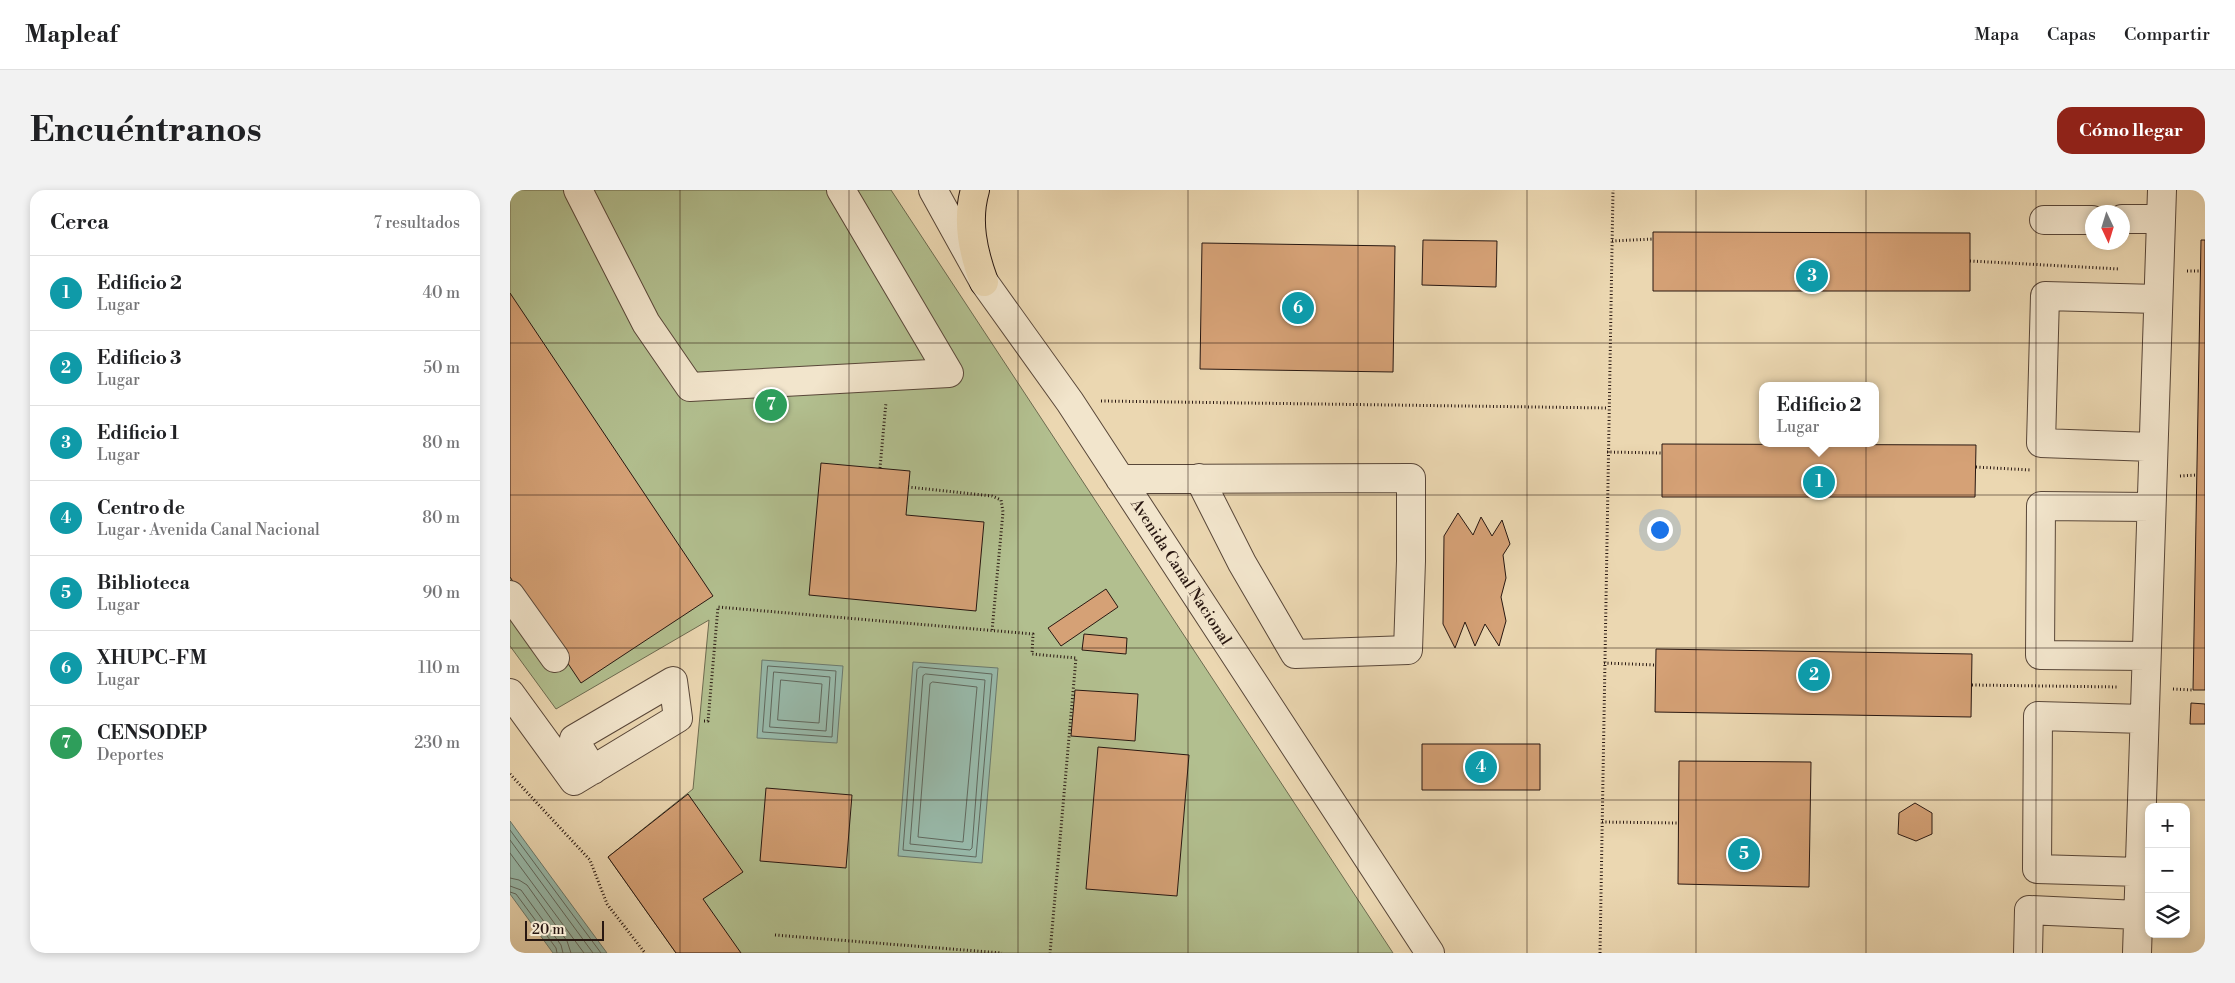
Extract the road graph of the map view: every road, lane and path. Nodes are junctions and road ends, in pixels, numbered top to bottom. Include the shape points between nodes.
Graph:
1 (578, 190) edge
2 (841, 190) edge
3 (933, 190) edge
4 (974, 190) edge
5 (1613, 190) edge
6 (2162, 190) edge
7 (2161, 219) junction
8 (2044, 220) dead end
9 (2085, 220) edge
10 (2130, 220) edge
11 (1654, 239) dead end
12 (1612, 241) junction
13 (1970, 261) dead end
14 (2159, 270) junction
15 (2201, 271) dead end
16 (984, 282) junction
17 (2157, 299) junction
18 (888, 377) junction
19 (1070, 402) junction
20 (1608, 408) junction
21 (2152, 447) junction
22 (1607, 452) junction
23 (1662, 453) dead end
24 (880, 468) dead end
25 (1198, 478) junction
26 (1120, 479) junction
27 (908, 487) dead end
28 (2150, 507) junction
29 (510, 595) edge
30 (992, 631) junction
31 (2146, 656) junction
32 (555, 658) dead end
33 (1604, 663) junction
34 (1656, 665) dead end
35 (1972, 685) dead end
36 (2145, 688) junction
37 (2192, 690) dead end
38 (510, 693) edge
39 (678, 718) junction
40 (2144, 719) junction
41 (593, 770) junction
42 (510, 774) edge
43 (1602, 822) junction
44 (1678, 823) dead end
45 (2140, 872) junction
46 (2138, 914) junction
47 (775, 935) dead end
48 (645, 953) edge
49 (1002, 953) edge
50 (1050, 953) edge
51 (1430, 953) edge
52 (1600, 953) edge
53 (2028, 953) edge
54 (2138, 953) edge

1 - 18 street via 646,323 690,388
2 - 18 street via 950,373
3 - 16 street, Avenida Canal Nacional
4 - 16 main road via 972,239
5 - 12 path
6 - 7 street
7 - 10 street
7 - 14 street
8 - 9 street
11 - 12 path
12 - 20 path
13 - 14 path
14 - 15 path
14 - 17 street
16 - 19 street, Avenida Canal Nacional
17 - 21 street
17 - 21 street via 2045,296 2044,306 2040,443
18 - 24 path
19 - 20 path via 1125,400
19 - 26 street, Avenida Canal Nacional
20 - 22 path
21 - 28 street
22 - 23 path
22 - 33 path
25 - 25 street via 1295,654 1408,650 1411,478
25 - 26 street
26 - 51 street, Avenida Canal Nacional
27 - 30 path via 992,496 1001,500
28 - 31 street
28 - 31 street via 2041,506 2040,654
29 - 32 street
30 - 39 path via 718,607 708,721
30 - 50 path via 1033,634 1032,654 1076,658
31 - 36 street
33 - 34 path
33 - 43 path
35 - 36 path
36 - 37 path
36 - 40 street
38 - 41 street via 574,781
39 - 41 street
39 - 41 street via 672,681 574,739
40 - 45 street
40 - 45 street via 2038,716 2037,869
42 - 48 path via 590,860 607,904
43 - 44 path
43 - 52 path
45 - 46 street
46 - 53 street via 2029,910
46 - 54 street
47 - 49 path

